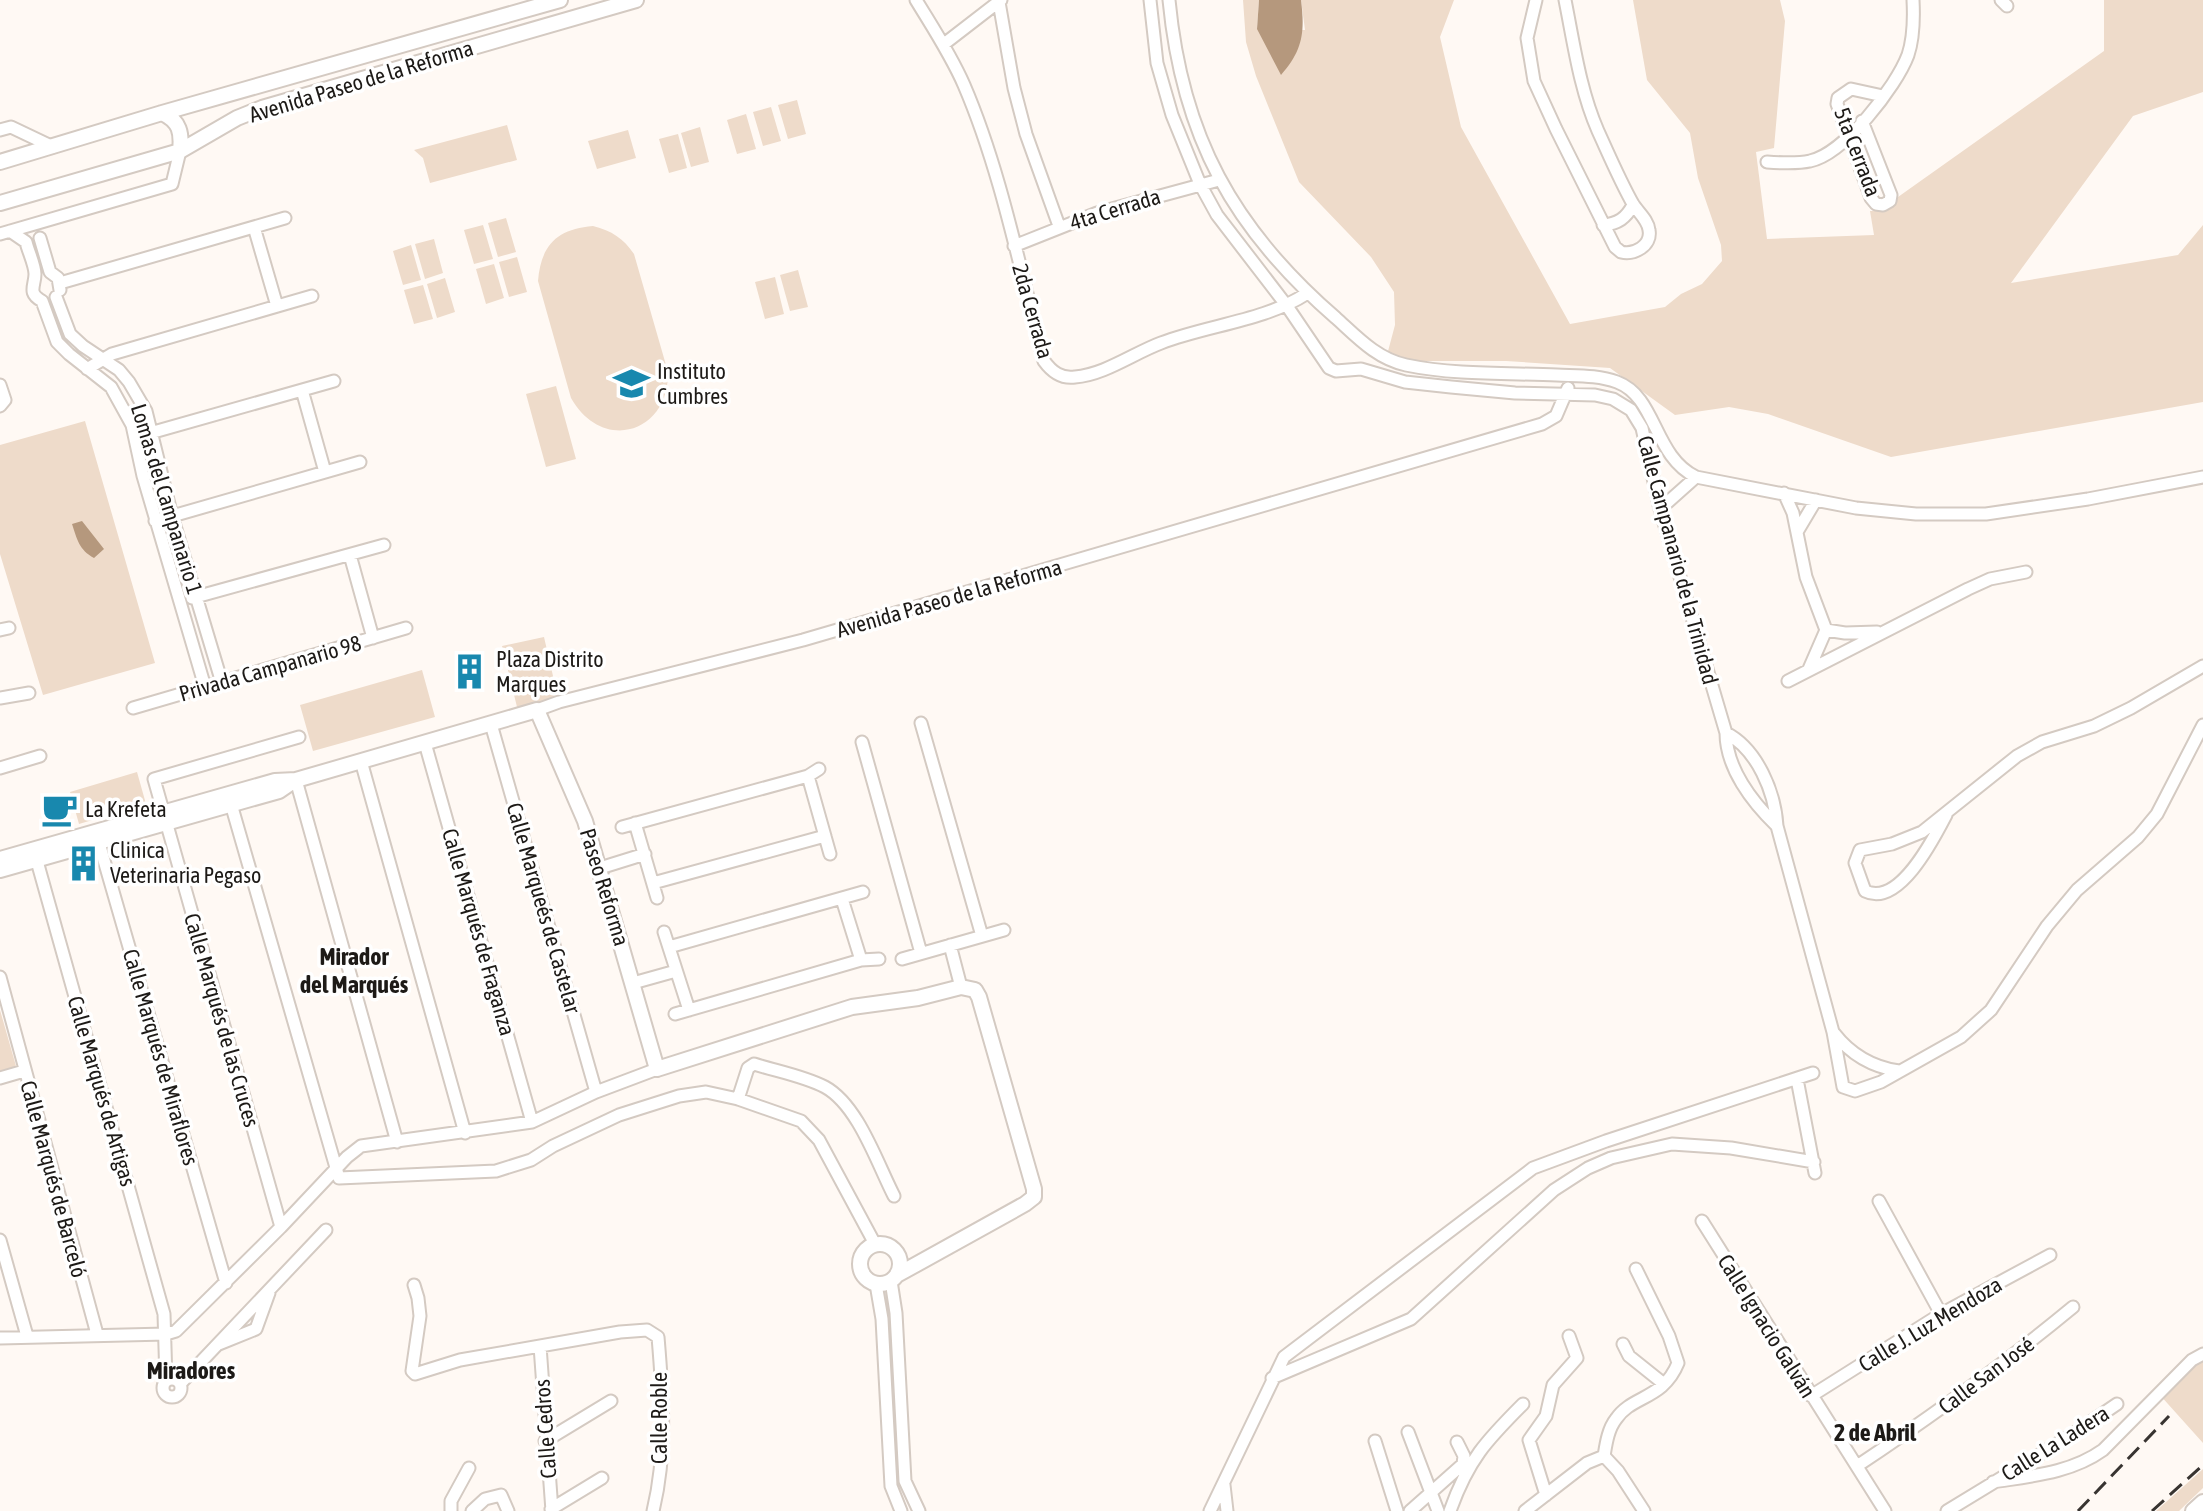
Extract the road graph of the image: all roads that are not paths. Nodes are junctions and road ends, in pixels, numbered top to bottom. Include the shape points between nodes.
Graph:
1 (560, 0) edge
2 (636, 0) edge
3 (916, 0) edge
4 (1150, 0) edge
5 (1169, 0) edge
6 (1536, 0) edge
7 (1565, 0) edge
8 (1913, 0) edge
9 (1000, 1) edge
10 (536, 7) junction
11 (541, 27) junction
12 (944, 44) junction
13 (1883, 96) junction
14 (162, 113) junction
15 (1862, 121) junction
16 (0, 130) edge
17 (1848, 136) junction
18 (53, 147) junction
19 (180, 151) junction
20 (0, 162) edge
21 (1767, 162) dead end
22 (1219, 180) junction
23 (1200, 184) junction
24 (0, 203) edge
25 (1633, 205) junction
26 (285, 218) dead end
27 (50, 220) junction
28 (1603, 225) junction
29 (1059, 226) junction
30 (254, 227) junction
31 (5, 233) edge
32 (40, 238) junction
33 (26, 242) junction
34 (1014, 246) junction
35 (50, 272) junction
36 (36, 276) junction
37 (60, 283) junction
38 (1306, 294) junction
39 (312, 296) dead end
40 (56, 297) junction
41 (42, 301) junction
42 (277, 306) junction
43 (1287, 306) junction
44 (1375, 352) junction
45 (101, 358) junction
46 (87, 369) junction
47 (1361, 369) junction
48 (1455, 370) junction
49 (1572, 376) junction
50 (334, 381) dead end
51 (0, 385) edge
52 (1451, 387) junction
53 (302, 390) junction
54 (1566, 394) junction
55 (0, 406) edge
56 (153, 432) junction
57 (136, 437) junction
58 (360, 462) dead end
59 (325, 472) junction
60 (1696, 477) junction
61 (2203, 477) edge
62 (1784, 493) junction
63 (1816, 500) junction
64 (1660, 509) junction
65 (172, 516) junction
66 (155, 521) junction
67 (1797, 533) junction
68 (384, 545) dead end
69 (350, 555) junction
70 (2026, 572) dead end
71 (196, 597) junction
72 (180, 601) junction
73 (406, 628) dead end
74 (1826, 630) junction
75 (1882, 632) junction
76 (373, 638) junction
77 (2203, 666) edge
78 (1809, 670) junction
79 (1788, 681) dead end
80 (222, 683) junction
81 (205, 687) junction
82 (29, 693) dead end
83 (0, 698) edge
84 (133, 708) dead end
85 (537, 710) junction
86 (921, 723) dead end
87 (491, 724) junction
88 (2203, 725) edge
89 (1726, 733) junction
90 (299, 737) dead end
91 (862, 742) dead end
92 (425, 743) junction
93 (40, 756) dead end
94 (361, 761) junction
95 (0, 768) edge
96 (296, 780) junction
97 (229, 799) junction
98 (1946, 815) junction
99 (165, 817) junction
100 (635, 823) junction
101 (1777, 826) junction
102 (622, 827) dead end
103 (825, 836) junction
104 (98, 837) junction
105 (35, 854) junction
106 (645, 854) junction
107 (830, 854) dead end
108 (0, 859) edge
109 (600, 868) junction
110 (0, 870) edge
111 (653, 883) junction
112 (863, 892) dead end
113 (657, 898) dead end
114 (842, 899) junction
115 (1004, 930) dead end
116 (664, 932) dead end
117 (982, 936) junction
118 (950, 945) junction
119 (669, 947) junction
120 (921, 953) junction
121 (879, 959) dead end
122 (902, 959) dead end
123 (861, 960) junction
124 (676, 971) junction
125 (0, 977) edge
126 (633, 983) junction
127 (961, 987) junction
128 (689, 1010) junction
129 (675, 1014) dead end
130 (1833, 1032) junction
131 (657, 1069) junction
132 (24, 1071) junction
133 (1900, 1071) junction
134 (1813, 1073) dead end
135 (0, 1078) edge
136 (1797, 1079) junction
137 (596, 1092) junction
138 (738, 1099) junction
139 (532, 1122) junction
140 (465, 1133) junction
141 (1628, 1133) junction
142 (1606, 1141) junction
143 (397, 1142) junction
144 (1633, 1151) junction
145 (1611, 1158) junction
146 (336, 1169) junction
147 (894, 1196) dead end
148 (1879, 1201) dead end
149 (1702, 1221) dead end
150 (281, 1227) junction
151 (326, 1230) dead end
152 (0, 1240) edge
153 (875, 1244) junction
154 (934, 1253) junction
155 (2050, 1255) dead end
156 (900, 1257) junction
157 (1636, 1269) dead end
158 (888, 1280) junction
159 (226, 1283) junction
160 (414, 1285) dead end
161 (270, 1289) junction
162 (2073, 1307) dead end
163 (1941, 1314) junction
164 (97, 1334) junction
165 (166, 1334) junction
166 (27, 1336) junction
167 (1310, 1336) junction
168 (1569, 1336) dead end
169 (0, 1338) edge
170 (1623, 1344) dead end
171 (215, 1345) junction
172 (540, 1346) junction
173 (2203, 1354) edge
174 (1321, 1357) junction
175 (1272, 1378) junction
176 (1664, 1384) junction
177 (1811, 1396) junction
178 (611, 1401) dead end
179 (1523, 1404) dead end
180 (2117, 1404) dead end
181 (1408, 1432) dead end
182 (545, 1441) junction
183 (1375, 1441) dead end
184 (1457, 1442) dead end
185 (1604, 1456) junction
186 (1857, 1466) junction
187 (469, 1468) dead end
188 (602, 1478) dead end
189 (1993, 1482) junction
190 (1224, 1484) junction
191 (1430, 1492) junction
192 (1546, 1495) junction
193 (2203, 1502) edge
194 (552, 1510) edge
195 (451, 1511) edge
196 (472, 1511) edge
197 (508, 1511) edge
198 (653, 1511) edge
199 (901, 1511) edge
200 (919, 1511) edge
201 (1210, 1511) edge
202 (1227, 1511) edge
203 (1397, 1511) edge
204 (1410, 1511) edge
205 (1438, 1511) edge
206 (1450, 1511) edge
207 (1525, 1511) edge
208 (1643, 1511) edge
209 (1885, 1511) edge
210 (1947, 1511) edge
211 (2193, 1511) edge

1 - 10 street, Avenida Paseo de la Reforma
2 - 11 street, Avenida Paseo de la Reforma
3 - 12 street, 2da Cerrada
4 - 23 street via 1157,63
5 - 22 street, Calle Campanario de la Trinidad via 1179,69
6 - 28 street via 1527,38 1534,81
7 - 25 street via 1583,94
8 - 13 street via 1915,24 1908,54
9 - 12 street
9 - 29 street via 1026,134
10 - 11 street
10 - 14 street, Avenida Paseo de la Reforma
11 - 19 street, Avenida Paseo de la Reforma via 262,108
12 - 34 street, 2da Cerrada via 983,134
13 - 15 street
13 - 17 street, 5ta Cerrada via 1851,89 1838,98
14 - 18 street, Avenida Paseo de la Reforma
14 - 19 street via 180,127
15 - 17 street
15 - 17 street, 5ta Cerrada via 1890,201 1876,204 1871,198
16 - 18 street via 11,127
17 - 21 street via 1811,161
18 - 20 street, Avenida Paseo de la Reforma
19 - 24 street, Avenida Paseo de la Reforma
19 - 27 street via 172,184
22 - 23 street, 4ta Cerrada
22 - 38 street, Calle Campanario de la Trinidad via 1259,241
23 - 29 street, 4ta Cerrada
23 - 43 street
25 - 28 street via 1621,221
25 - 28 street via 1650,235 1636,252 1621,252
26 - 30 street
27 - 31 street
27 - 32 street
29 - 34 street, 4ta Cerrada
30 - 37 street
30 - 42 street
31 - 33 street
32 - 33 street
32 - 35 street
33 - 36 street
34 - 43 street, 2da Cerrada via 1044,361 1063,377 1088,375 1160,343
35 - 36 street
35 - 37 street
36 - 41 street via 33,293
37 - 40 street
38 - 43 street, 2da Cerrada
38 - 44 street, Calle Campanario de la Trinidad
39 - 42 street
40 - 41 street
40 - 45 street, Lomas del Campanario 1 via 70,334
41 - 46 street, Lomas del Campanario 1 via 57,342
42 - 45 street
43 - 47 street, Calle Campanario de la Trinidad via 1329,368
44 - 47 street
44 - 48 street, Calle Campanario de la Trinidad via 1406,365
45 - 46 street
45 - 56 street, Lomas del Campanario 1 via 129,382
46 - 57 street, Lomas del Campanario 1 via 118,395
47 - 52 street, Calle Campanario de la Trinidad via 1405,382
48 - 49 street, Calle Campanario de la Trinidad
48 - 52 street
49 - 54 street, Avenida Paseo de la Reforma
49 - 60 street, Calle Campanario de la Trinidad via 1618,382 1632,391 1667,451
50 - 53 street
51 - 55 street via 5,400
52 - 54 street, Calle Campanario de la Trinidad
53 - 56 street
53 - 59 street
54 - 64 street, Calle Campanario de la Trinidad via 1613,399 1637,417
54 - 85 street, Avenida Paseo de la Reforma via 1556,416 1542,424 803,640
56 - 57 street
56 - 65 street, Lomas del Campanario 1
57 - 66 street, Lomas del Campanario 1
58 - 59 street
59 - 65 street
60 - 62 street
60 - 64 street
61 - 63 street via 1986,514 1916,514
62 - 63 street
62 - 67 street
63 - 67 street
64 - 89 street, Calle Campanario de la Trinidad
65 - 66 street
65 - 71 street, Lomas del Campanario 1
66 - 72 street, Lomas del Campanario 1
67 - 74 street
68 - 69 street
69 - 71 street
69 - 76 street
70 - 75 street via 1990,579
71 - 72 street
71 - 80 street, Lomas del Campanario 1
72 - 81 street, Lomas del Campanario 1
73 - 76 street, Privada Campanario 98
74 - 75 street
74 - 78 street
75 - 78 street
76 - 80 street, Privada Campanario 98
77 - 98 street via 2094,726 2017,756
78 - 79 street
80 - 81 street, Privada Campanario 98
81 - 84 street, Privada Campanario 98
82 - 83 street
85 - 87 street, Avenida Paseo de la Reforma
85 - 109 street, Paseo Reforma
86 - 117 street
87 - 92 street, Avenida Paseo de la Reforma
87 - 137 street, Calle Marqueés de Castelar
88 - 133 street via 2157,814 2077,890 1991,1010 1961,1037
89 - 101 street, Calle Campanario de la Trinidad via 1729,756 1744,785
89 - 101 street, Calle Campanario de la Trinidad via 1749,750 1771,793
90 - 99 street, Calle Marqués de las Cruces via 154,779
91 - 120 street
92 - 94 street, Avenida Paseo de la Reforma
92 - 139 street, Calle Marqués de Fraganza
93 - 95 street
94 - 96 street, Avenida Paseo de la Reforma
94 - 140 street
96 - 97 street, Avenida Paseo de la Reforma via 279,791
96 - 143 street
97 - 99 street, Avenida Paseo de la Reforma
97 - 146 street
98 - 98 street via 1910,838 1860,850 1855,863 1865,891 1884,893 1901,882 1929,848
99 - 104 street, Avenida Paseo de la Reforma
99 - 150 street, Calle Marqués de las Cruces
100 - 102 street
100 - 103 street via 813,772
100 - 106 street
101 - 130 street, Calle Campanario de la Trinidad
103 - 107 street
103 - 111 street
104 - 105 street, Avenida Paseo de la Reforma
104 - 159 street, Calle Marqués de Miraflores
105 - 108 street, Avenida Paseo de la Reforma
105 - 110 street, Avenida Paseo de la Reforma
105 - 165 street, Calle Marqués de Artigas
106 - 109 street
106 - 111 street
109 - 126 street, Paseo Reforma
111 - 113 street
112 - 114 street
114 - 119 street
114 - 123 street
115 - 117 street
116 - 119 street
117 - 118 street
118 - 120 street
118 - 127 street
119 - 124 street
120 - 122 street
121 - 123 street
123 - 128 street
124 - 126 street
124 - 128 street
125 - 132 street, Calle Marqués de Barceló
126 - 131 street, Paseo Reforma
127 - 131 street via 852,1007
127 - 154 street via 975,990 979,997 1034,1197
128 - 129 street
130 - 133 street via 1871,1065
130 - 133 street, Calle Campanario de la Trinidad via 1843,1087 1849,1091
131 - 137 street
132 - 135 street
132 - 164 street, Calle Marqués de Barceló
134 - 136 street
136 - 141 street
136 - 144 street via 1814,1168 1731,1148 1672,1144
137 - 139 street
138 - 146 street via 706,1092 679,1096 619,1115 531,1160 496,1171 344,1179
138 - 147 street via 754,1064 838,1095
138 - 153 street via 811,1128
139 - 140 street
140 - 143 street
141 - 142 street
141 - 144 street
142 - 145 street
142 - 167 street via 1533,1168
143 - 146 street via 361,1146
144 - 145 street
145 - 174 street via 1554,1190 1411,1319
146 - 150 street
148 - 163 street
149 - 177 street, Calle Ignacio Galván
150 - 159 street
151 - 161 street
152 - 166 street
153 - 156 street via 886,1244
153 - 158 street via 860,1259 860,1270 866,1280
154 - 156 street
154 - 158 street
155 - 163 street, Calle J. Luz Mendoza
156 - 158 street via 901,1267
157 - 176 street via 1678,1363
158 - 199 street via 882,1319 891,1486
158 - 200 street via 896,1313 905,1481
159 - 165 street via 183,1327
160 - 172 street via 420,1308 412,1374
161 - 171 street
161 - 171 street via 256,1329
162 - 186 street, Calle San José via 1950,1403
163 - 177 street, Calle J. Luz Mendoza
164 - 165 street
164 - 166 street
165 - 171 street, Calle Marqués de Artigas via 162,1390 168,1397 180,1393 180,1384
166 - 169 street
167 - 174 street via 1312,1350
167 - 175 street via 1284,1357
168 - 192 street via 1577,1358 1553,1385 1546,1416 1529,1440
170 - 176 street via 1629,1356
172 - 182 street, Calle Cedros
172 - 198 street, Calle Roble via 620,1332 647,1330 658,1337 663,1427
173 - 189 street, Calle La Ladera via 2103,1450 2056,1472
174 - 175 street
175 - 190 street
176 - 185 street via 1616,1418
177 - 186 street, Calle Ignacio Galván
178 - 182 street
179 - 206 street via 1480,1449
180 - 189 street, Calle La Ladera
181 - 191 street
182 - 194 street, Calle Cedros
183 - 203 street
184 - 191 street via 1465,1460
185 - 192 street
185 - 208 street
186 - 209 street, Calle Ignacio Galván
187 - 195 street
188 - 194 street
189 - 210 street, Calle La Ladera
190 - 201 street
190 - 202 street
191 - 204 street
191 - 205 street
192 - 207 street
193 - 211 street
196 - 197 street via 493,1495 504,1498

